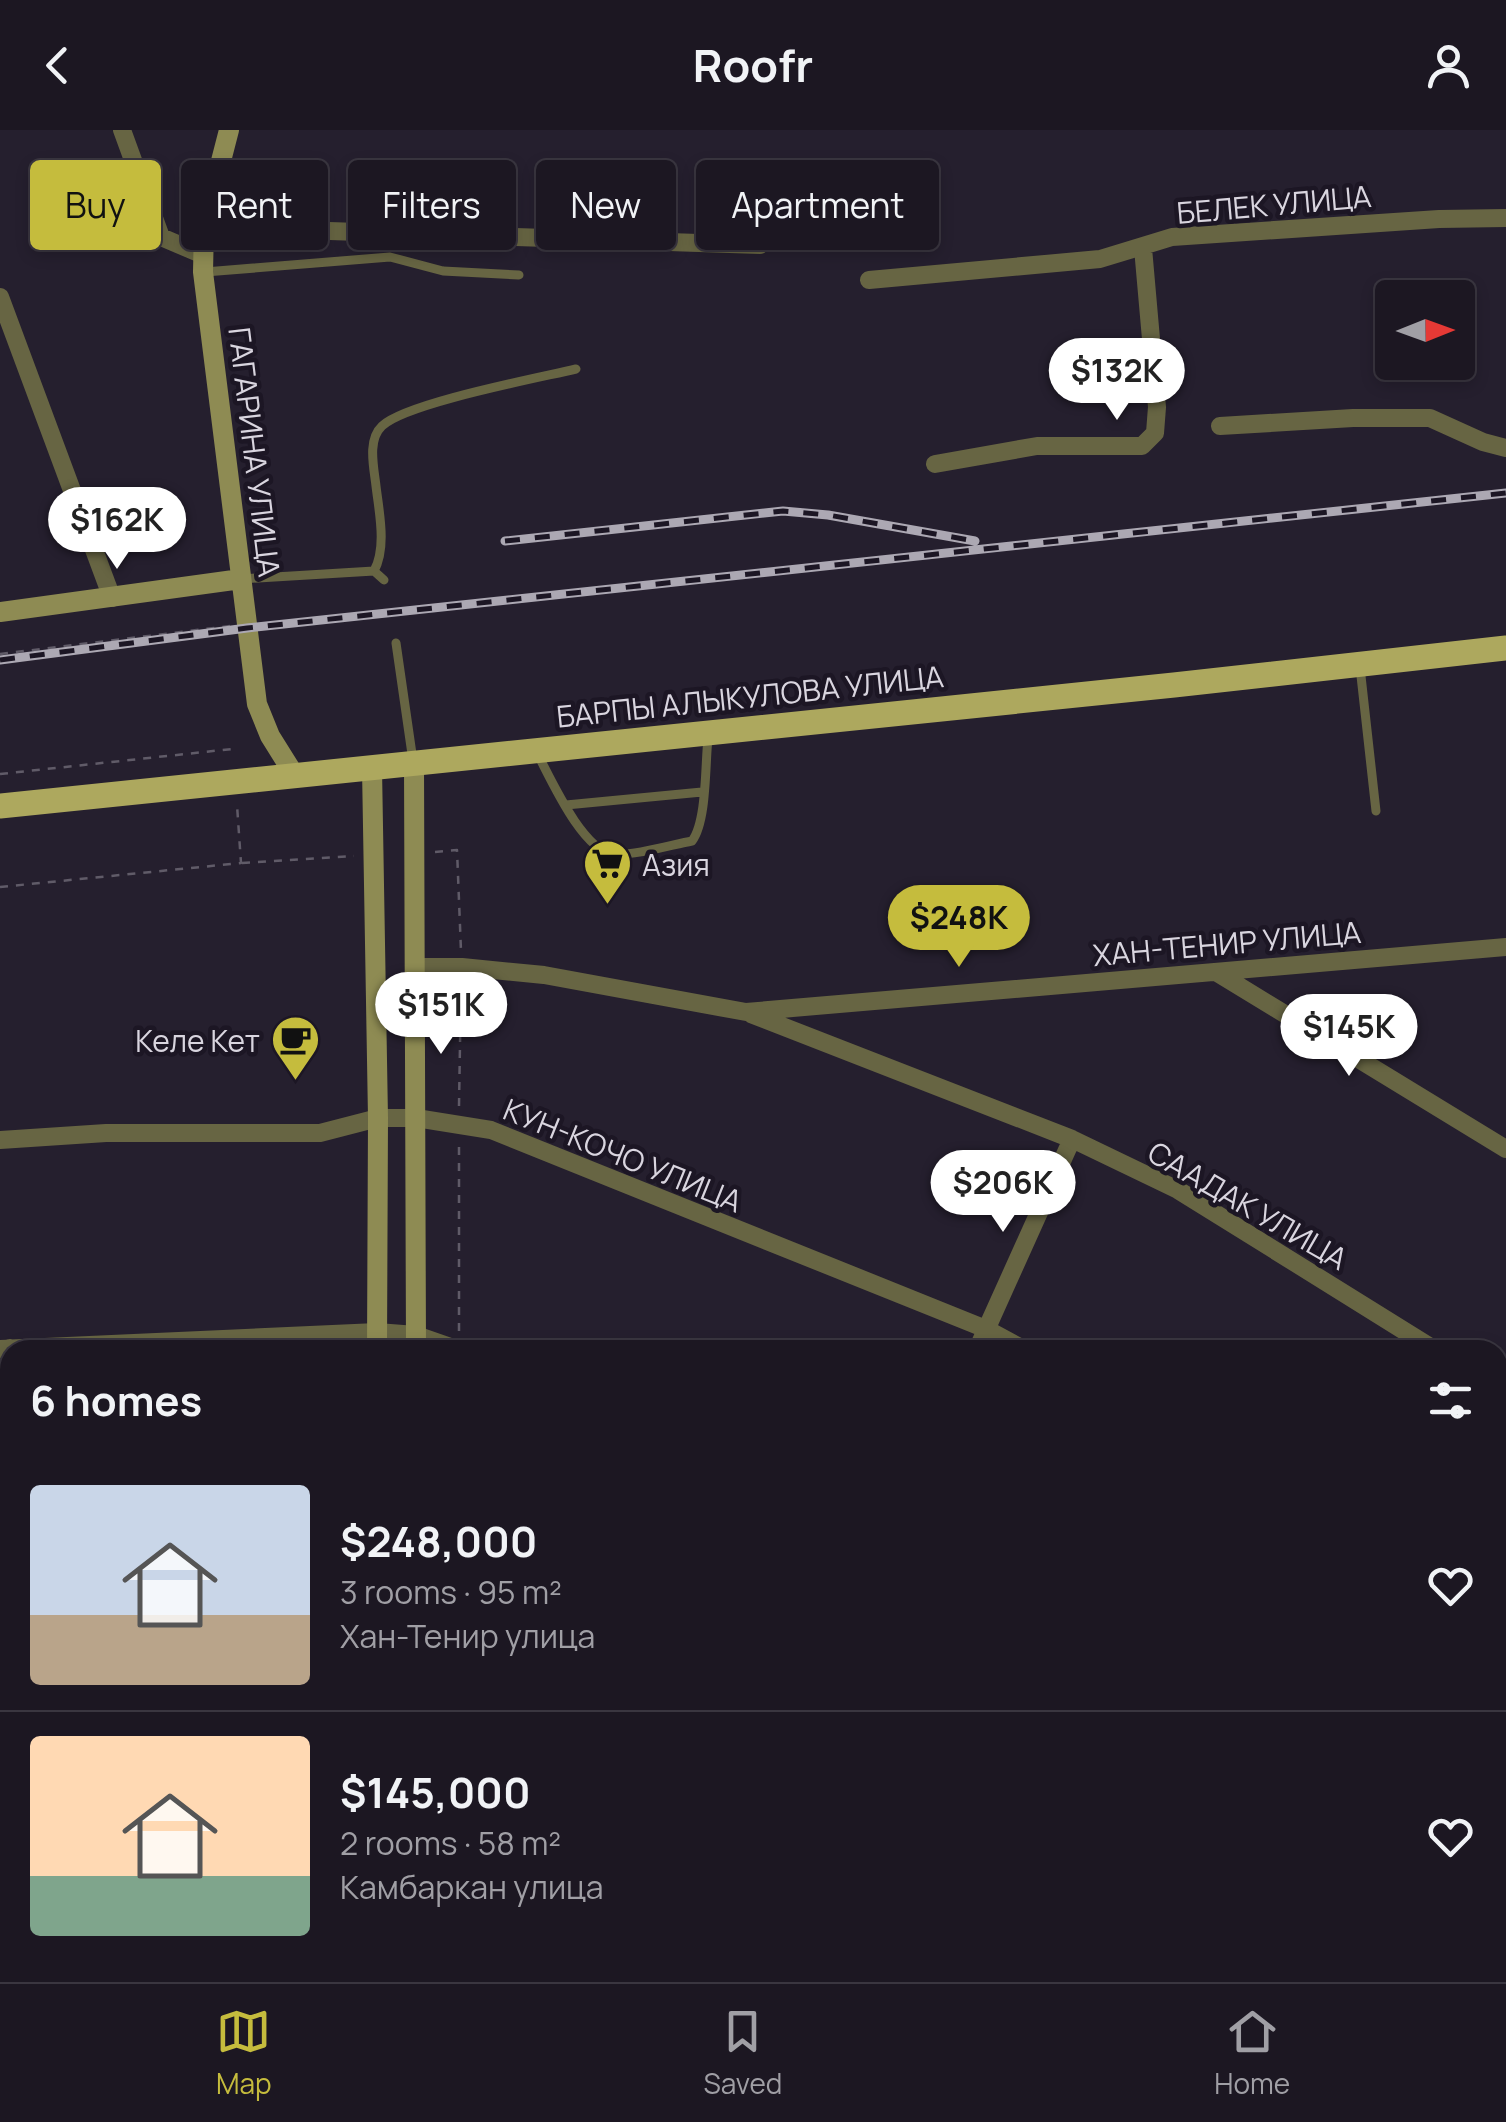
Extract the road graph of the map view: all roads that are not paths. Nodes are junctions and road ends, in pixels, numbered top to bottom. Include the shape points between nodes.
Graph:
1 (122, 130) edge
2 (230, 130) edge
3 (222, 160) edge
4 (1506, 218) edge
5 (328, 230) edge
6 (696, 242) edge
7 (1143, 248) junction
8 (203, 250) edge
9 (202, 263) junction
10 (519, 275) dead end
11 (869, 280) dead end
12 (0, 297) edge
13 (576, 369) dead end
14 (1220, 426) dead end
15 (1506, 448) edge
16 (935, 464) dead end
17 (374, 571) junction
18 (241, 579) junction
19 (384, 580) dead end
20 (112, 598) junction
21 (0, 612) edge
22 (396, 643) dead end
23 (1506, 648) edge
24 (1360, 664) junction
25 (708, 733) junction
26 (536, 751) junction
27 (414, 764) junction
28 (372, 768) junction
29 (294, 776) junction
30 (702, 792) junction
31 (566, 805) junction
32 (0, 806) edge
33 (1376, 811) dead end
34 (1506, 947) edge
35 (416, 967) junction
36 (1216, 972) junction
37 (746, 1012) junction
38 (378, 1118) junction
39 (416, 1118) junction
40 (1072, 1139) junction
41 (0, 1140) edge
42 (1506, 1148) edge
43 (986, 1329) junction
44 (377, 1340) edge
45 (416, 1340) edge
46 (981, 1340) edge
47 (1006, 1340) edge
48 (1419, 1340) edge

1 - 9 street via 160,236
2 - 3 main road, ГАГАРИНА УЛИЦА
4 - 7 street, БЕЛЕК УЛИЦА via 1172,237
5 - 6 street
7 - 11 street, БЕЛЕК УЛИЦА via 1100,259
7 - 16 street via 1155,434 1142,446 1037,446
8 - 9 main road, ГАГАРИНА УЛИЦА
9 - 10 lane via 390,256 442,272
9 - 18 main road, ГАГАРИНА УЛИЦА
12 - 20 street
13 - 17 lane via 458,396 380,427 372,446 380,532
14 - 15 street via 1430,418
17 - 18 lane
17 - 19 lane
18 - 20 main road
18 - 29 main road, ГАГАРИНА УЛИЦА via 257,704
20 - 21 main road
22 - 27 lane
23 - 24 main road, БАРПЫ АЛЫКУЛОВА УЛИЦА
24 - 25 main road, БАРПЫ АЛЫКУЛОВА УЛИЦА
24 - 33 lane
25 - 26 main road, БАРПЫ АЛЫКУЛОВА УЛИЦА
25 - 30 lane
26 - 27 main road, БАРПЫ АЛЫКУЛОВА УЛИЦА
26 - 31 lane
27 - 28 main road, БАРПЫ АЛЫКУЛОВА УЛИЦА
27 - 35 main road
28 - 29 main road, БАРПЫ АЛЫКУЛОВА УЛИЦА
28 - 38 main road
29 - 32 main road, БАРПЫ АЛЫКУЛОВА УЛИЦА
30 - 31 lane
30 - 31 lane via 692,841 614,854 598,848
34 - 36 street, ХАН-ТЕНИР УЛИЦА
35 - 37 street, ХАН-ТЕНИР УЛИЦА via 544,975
35 - 39 main road
36 - 37 street, ХАН-ТЕНИР УЛИЦА
36 - 42 street
37 - 40 street, СААДАК УЛИЦА
38 - 39 street, КУН-КОЧО УЛИЦА
38 - 41 street, КУН-КОЧО УЛИЦА via 320,1132
38 - 44 main road
39 - 43 street, КУН-КОЧО УЛИЦА via 492,1130
39 - 45 main road
40 - 43 street
40 - 48 street, СААДАК УЛИЦА via 1178,1190
43 - 46 street
43 - 47 street, КУН-КОЧО УЛИЦА

